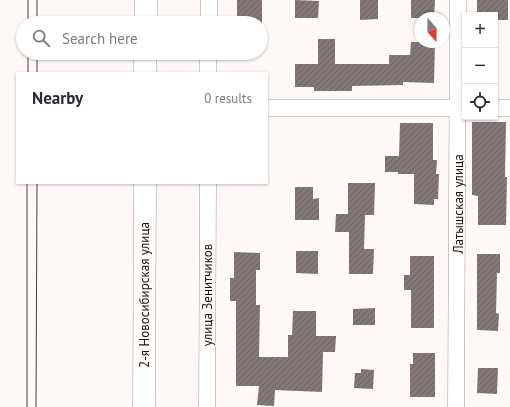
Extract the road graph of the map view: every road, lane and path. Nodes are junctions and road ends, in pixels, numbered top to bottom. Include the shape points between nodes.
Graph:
1 (146, 0) edge
2 (209, 0) edge
3 (458, 0) edge
4 (146, 16) edge
5 (208, 16) edge
6 (145, 60) edge
7 (208, 60) edge
8 (145, 72) edge
9 (208, 72) edge
10 (268, 108) edge
11 (462, 108) edge
12 (498, 108) edge
13 (510, 108) edge
14 (145, 184) edge
15 (208, 184) edge
16 (144, 407) edge
17 (207, 407) edge
18 (456, 407) edge

1 - 4 main road
2 - 5 street
3 - 11 street, Латышская улица
6 - 8 main road
7 - 9 street
10 - 11 street
11 - 18 street, Латышская улица
12 - 13 street
14 - 16 main road, 2-я Новосибирская улица
15 - 17 street, улица Зенитчиков

